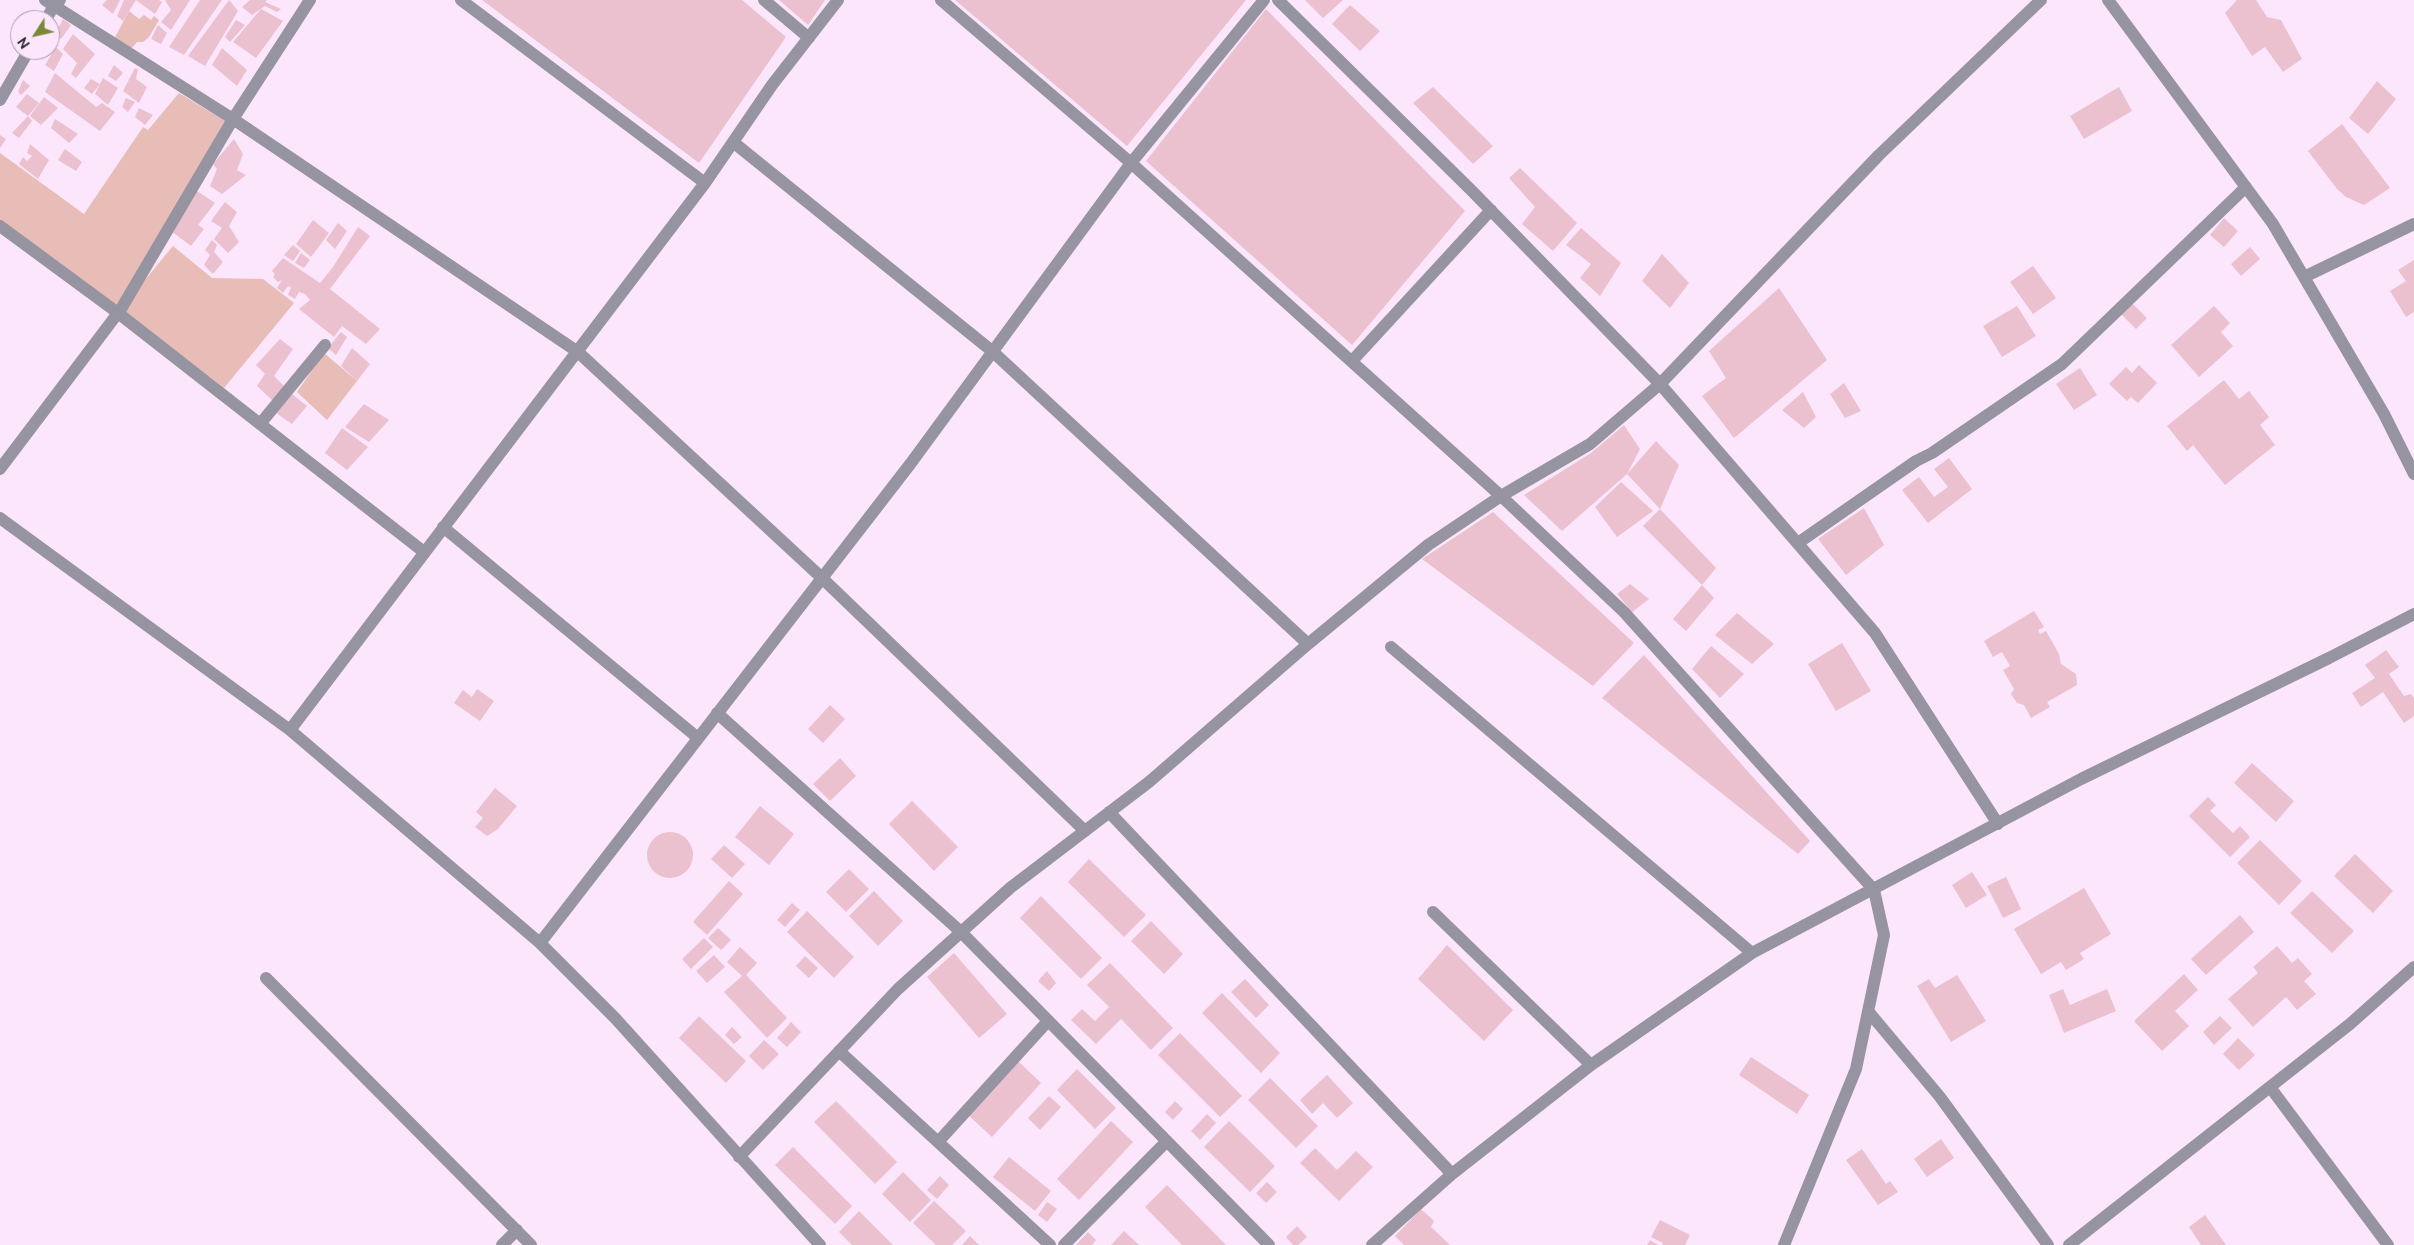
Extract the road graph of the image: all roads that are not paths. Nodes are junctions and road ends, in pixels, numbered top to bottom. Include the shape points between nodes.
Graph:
1 (310, 0) edge
2 (461, 0) edge
3 (764, 0) edge
4 (838, 0) edge
5 (941, 0) edge
6 (1264, 0) edge
7 (1278, 0) edge
8 (2041, 0) edge
9 (2108, 0) edge
10 (53, 2) edge
11 (809, 38) junction
12 (23, 60) edge
13 (0, 100) edge
14 (233, 119) junction
15 (733, 142) junction
16 (1131, 163) junction
17 (705, 183) junction
18 (2246, 187) junction
19 (1491, 210) junction
20 (2414, 224) edge
21 (0, 226) edge
22 (2304, 277) junction
23 (118, 312) junction
24 (325, 345) dead end
25 (992, 351) junction
26 (578, 352) junction
27 (1352, 361) junction
28 (1660, 384) junction
29 (260, 424) junction
30 (0, 469) edge
31 (2414, 474) edge
32 (1501, 496) junction
33 (0, 518) edge
34 (443, 527) junction
35 (1798, 543) junction
36 (424, 552) junction
37 (822, 578) junction
38 (2414, 614) edge
39 (1308, 644) junction
40 (1391, 647) dead end
41 (718, 713) junction
42 (290, 730) junction
43 (698, 738) junction
44 (1109, 812) junction
45 (1998, 824) junction
46 (1085, 831) junction
47 (1874, 890) junction
48 (1433, 912) dead end
49 (961, 932) junction
50 (540, 943) junction
51 (1752, 953) junction
52 (2414, 967) edge
53 (266, 978) dead end
54 (1868, 1011) junction
55 (1048, 1021) junction
56 (840, 1051) junction
57 (1591, 1065) junction
58 (2270, 1087) junction
59 (1167, 1141) junction
60 (938, 1142) junction
61 (739, 1157) junction
62 (1452, 1174) junction
63 (517, 1230) junction
64 (502, 1245) edge
65 (531, 1245) edge
66 (820, 1245) edge
67 (1050, 1245) edge
68 (1064, 1245) edge
69 (1269, 1245) edge
70 (1372, 1245) edge
71 (1784, 1245) edge
72 (2048, 1245) edge
73 (2068, 1245) edge
74 (2388, 1245) edge

1 - 14 street
2 - 17 street
3 - 11 street
4 - 11 street
5 - 16 street
6 - 16 street
7 - 19 street
8 - 28 street via 1879,155
9 - 18 street
10 - 14 street
11 - 15 street
12 - 13 street
14 - 23 street
14 - 26 street
15 - 17 street
15 - 25 street
16 - 25 street
16 - 27 street
17 - 26 street
18 - 22 street via 2273,224
18 - 35 street via 2062,364
19 - 27 street
19 - 28 street
20 - 22 street
21 - 23 street
22 - 31 street via 2384,414
23 - 29 street
23 - 30 street
24 - 29 street
25 - 37 street
25 - 39 street
26 - 34 street
26 - 37 street
27 - 32 street
28 - 32 street via 1590,444
28 - 35 street
29 - 36 street
32 - 39 street via 1428,545
32 - 47 street via 1624,612
33 - 42 street
34 - 36 street
34 - 43 street
35 - 45 street via 1875,633
36 - 42 street
37 - 41 street
37 - 46 street
38 - 45 street
39 - 44 street via 1149,782
40 - 51 street
41 - 43 street
41 - 49 street
42 - 50 street
43 - 50 street
44 - 46 street
44 - 62 street
45 - 47 street
46 - 49 street via 1010,888
47 - 51 street
47 - 54 street via 1884,934
48 - 57 street
49 - 55 street
49 - 56 street via 898,989
50 - 61 street via 615,1018
51 - 57 street
52 - 58 street via 2350,1024
53 - 63 street
54 - 71 street via 1856,1069
54 - 72 street via 1940,1097
55 - 59 street
55 - 60 street
56 - 60 street
56 - 61 street
57 - 62 street
58 - 73 street
58 - 74 street
59 - 68 street
59 - 69 street
60 - 67 street
61 - 66 street
62 - 70 street
63 - 64 street
63 - 65 street

